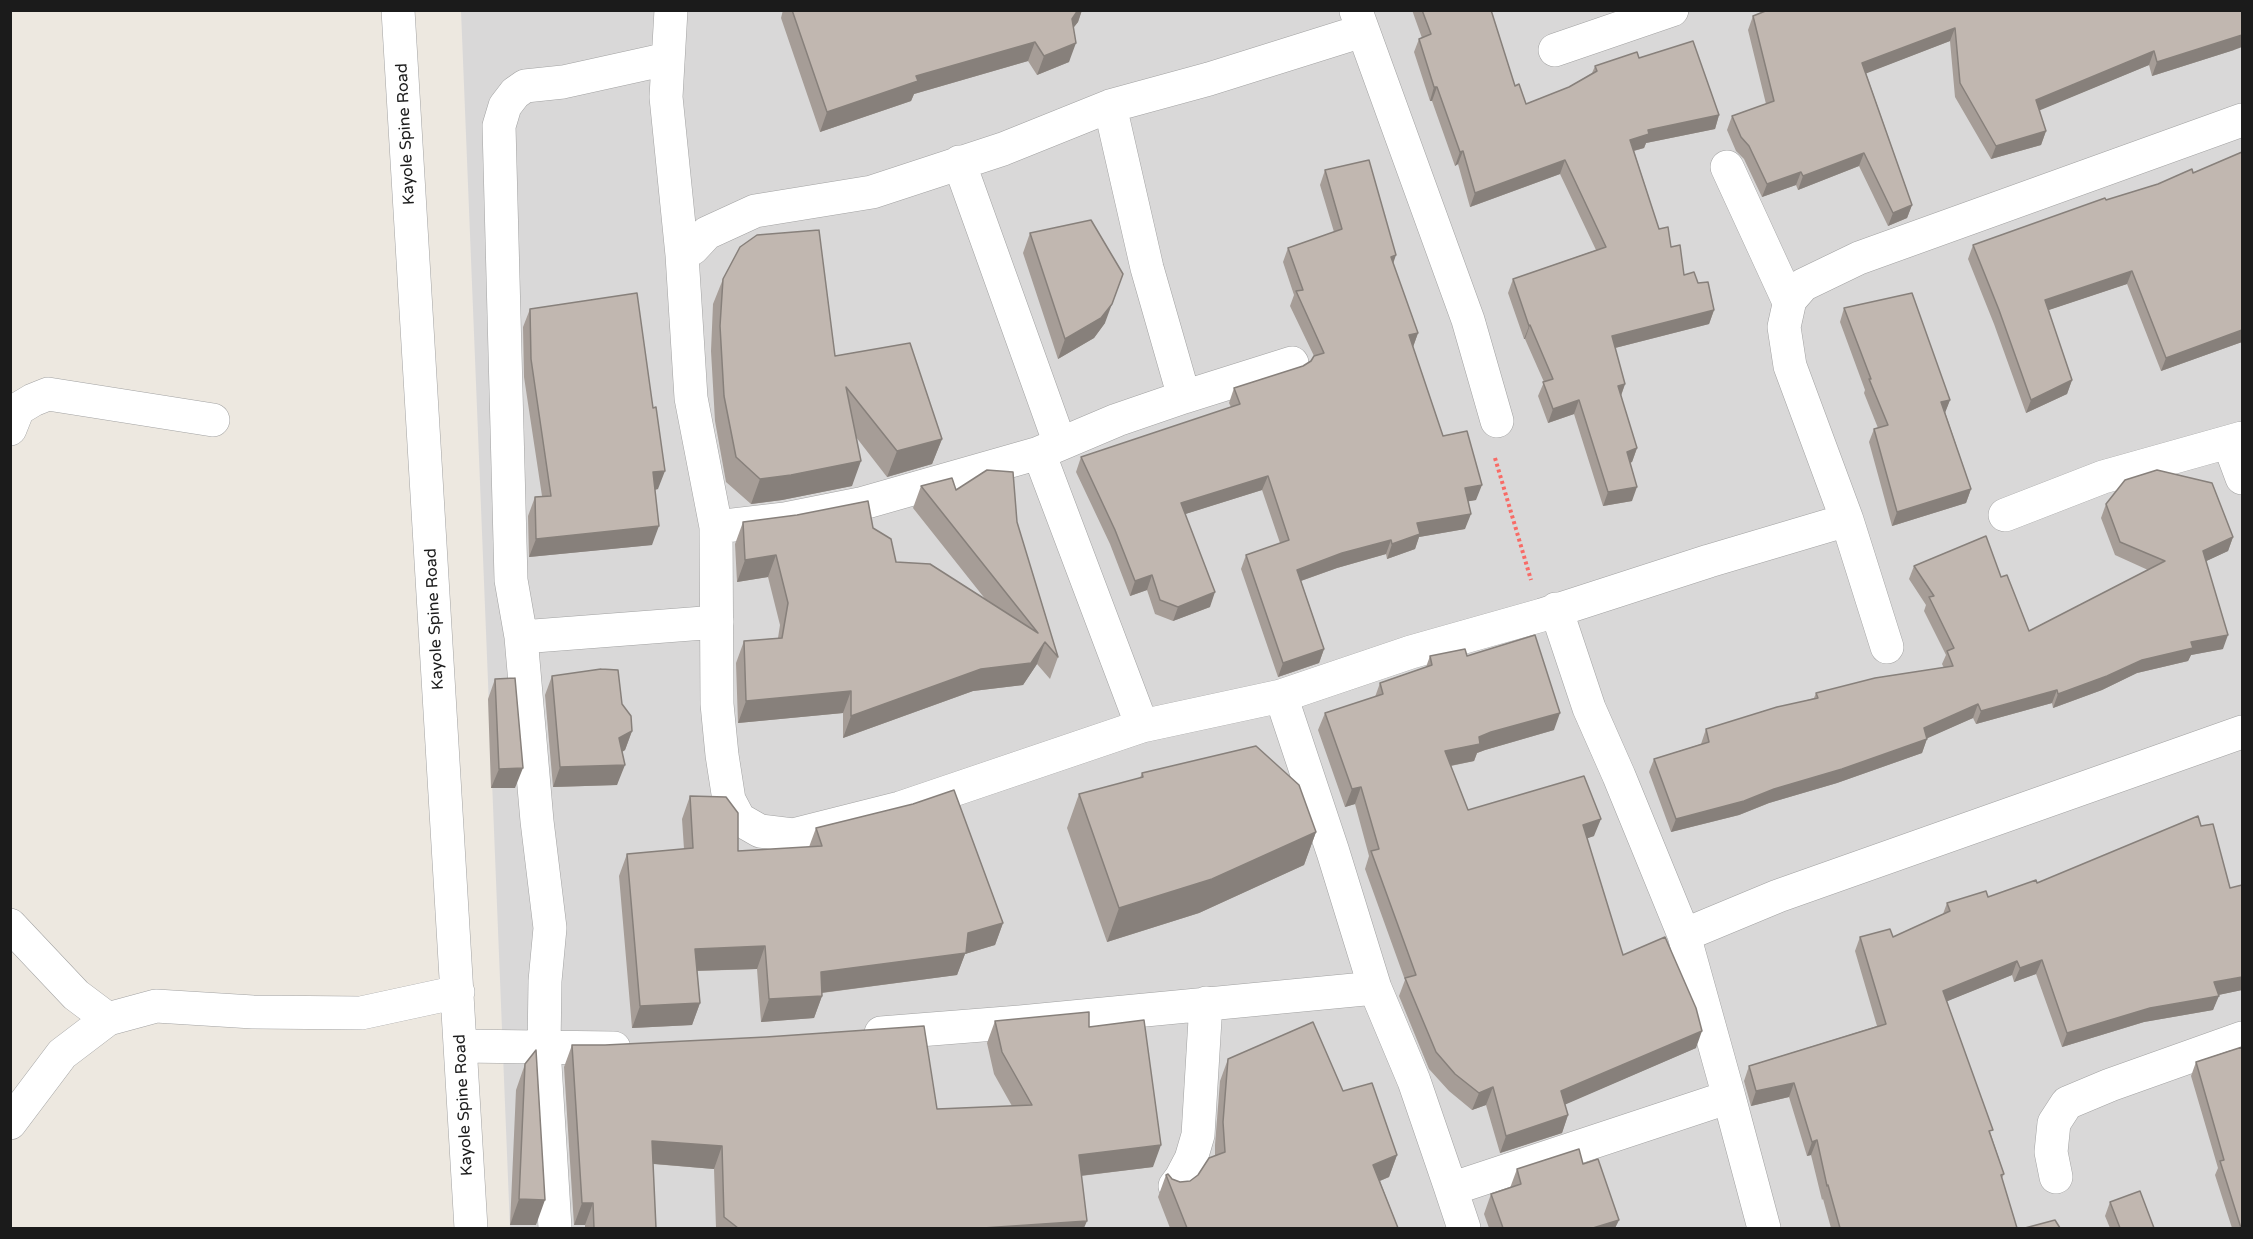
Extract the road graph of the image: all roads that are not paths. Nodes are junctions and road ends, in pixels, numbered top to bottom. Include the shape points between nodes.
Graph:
1 (398, 10) edge
2 (671, 10) edge
3 (1672, 10) edge
4 (1359, 21) edge
5 (1555, 50) dead end
6 (667, 59) junction
7 (1110, 106) junction
8 (2242, 120) edge
9 (959, 162) junction
10 (1727, 167) dead end
11 (682, 255) junction
12 (1789, 302) junction
13 (1292, 363) dead end
14 (1184, 397) junction
15 (213, 420) dead end
16 (1497, 421) road end
17 (10, 429) edge
18 (2236, 440) edge
19 (1049, 448) junction
20 (2242, 478) edge
21 (2005, 515) dead end
22 (1847, 520) junction
23 (716, 527) junction
24 (1549, 612) junction
25 (717, 622) junction
26 (521, 637) junction
27 (1887, 646) dead end
28 (1281, 696) junction
29 (1142, 726) junction
30 (2242, 732) edge
31 (10, 926) edge
32 (1684, 935) junction
33 (1375, 988) junction
34 (458, 992) junction
35 (1206, 1003) junction
36 (108, 1019) junction
37 (846, 1035) edge
38 (2242, 1038) edge
39 (460, 1046) junction
40 (642, 1047) edge
41 (544, 1048) junction
42 (1729, 1097) junction
43 (10, 1123) edge
44 (2056, 1178) dead end
45 (1174, 1185) edge
46 (1451, 1189) junction
47 (471, 1228) edge
48 (555, 1228) edge
49 (1464, 1228) edge
50 (1764, 1228) edge

1 - 34 street, Kayole Spine Road
2 - 6 street
3 - 5 street
4 - 7 street via 1209,78
4 - 16 street via 1468,320
6 - 11 street via 666,97
6 - 26 street via 563,82 525,86 505,106 499,126 511,580
7 - 9 street
7 - 14 street via 1147,268
8 - 12 street via 1859,258 1803,285
9 - 11 street via 872,192 755,211 707,233
9 - 19 street
10 - 12 street
11 - 23 street via 691,398
12 - 22 street via 1784,327 1790,366
13 - 14 street
14 - 19 street
15 - 17 street via 48,394 18,409
18 - 20 street
18 - 21 street via 2103,477
19 - 23 street via 860,504
19 - 29 street
22 - 24 street
22 - 27 street
23 - 25 street
24 - 28 street
24 - 32 street
25 - 26 street
25 - 29 street via 717,704 729,800 739,819 760,831 793,835 900,808
26 - 41 street via 549,928
28 - 29 street
28 - 33 street
30 - 32 street via 1778,896
31 - 36 street via 76,995
32 - 42 street
33 - 35 street
33 - 46 street via 1414,1081
34 - 36 street via 361,1013 156,1006
34 - 39 street, Kayole Spine Road
35 - 37 street
35 - 45 street via 1198,1135 1191,1159
36 - 43 street via 62,1054
38 - 44 street via 2067,1104 2054,1123 2050,1152
39 - 41 street
39 - 47 street, Kayole Spine Road
40 - 41 street
41 - 48 street
42 - 46 street
42 - 50 street
46 - 49 street

